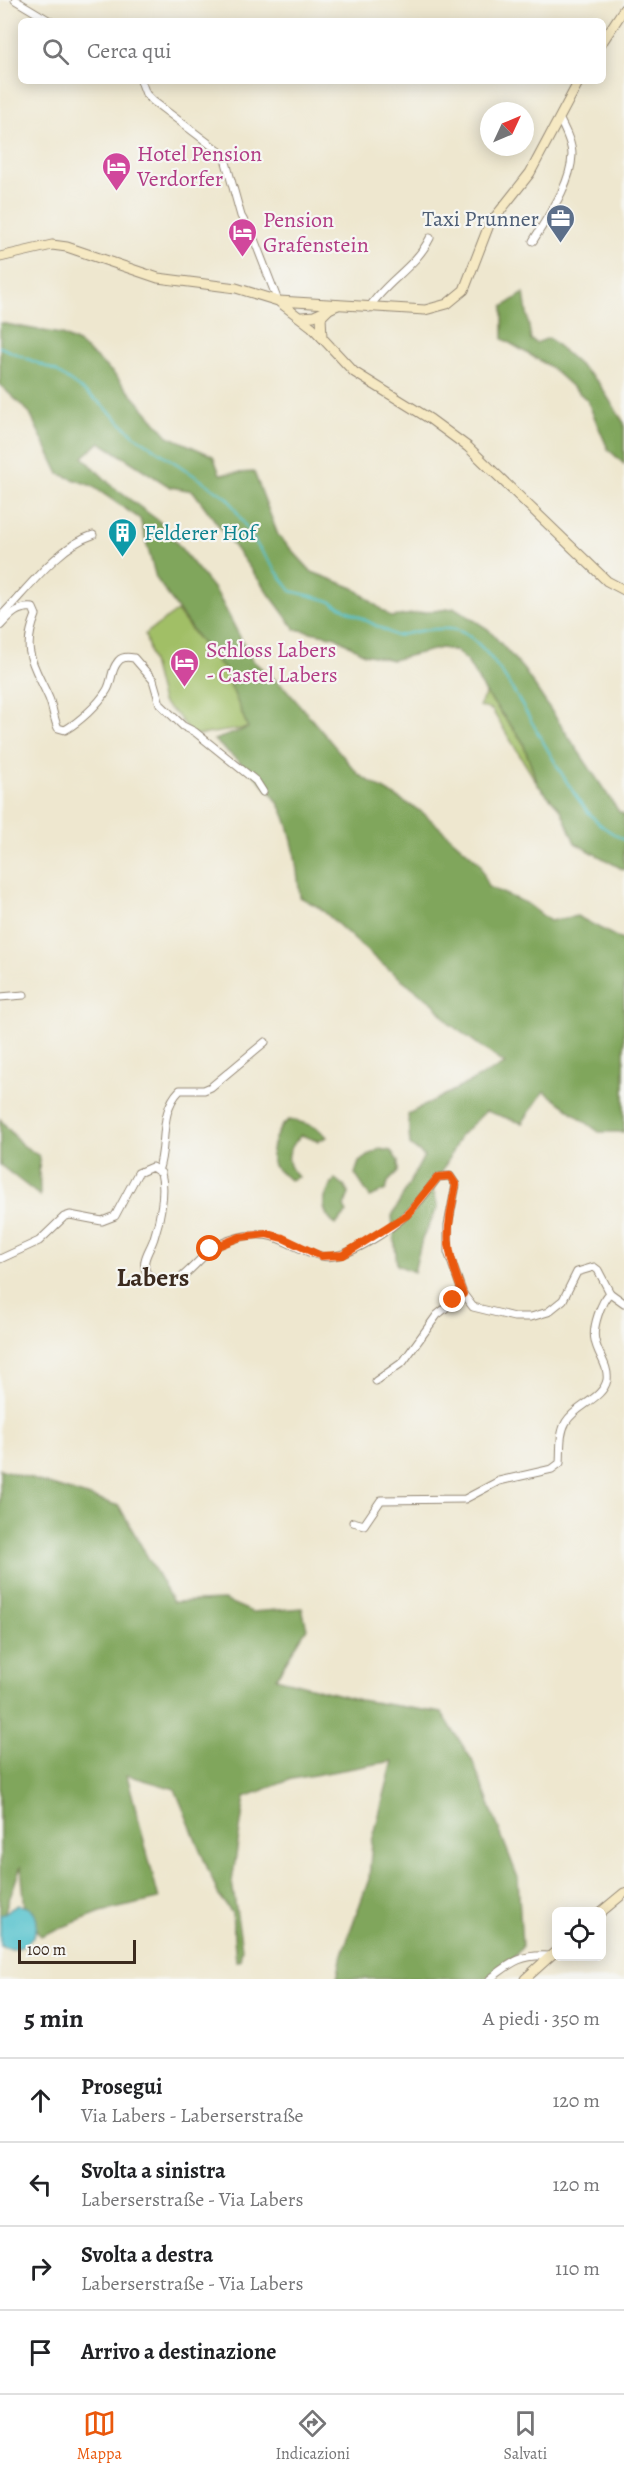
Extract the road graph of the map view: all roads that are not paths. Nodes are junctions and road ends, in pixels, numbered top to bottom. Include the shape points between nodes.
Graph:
1 (15, 0) edge
2 (624, 9) edge
3 (45, 18) edge
4 (606, 36) edge
5 (142, 84) edge
6 (578, 84) edge
7 (560, 120) junction
8 (430, 238) dead end
9 (533, 241) dead end
10 (0, 257) edge
11 (278, 301) junction
12 (311, 302) junction
13 (334, 307) junction
14 (369, 308) junction
15 (302, 317) junction
16 (322, 338) junction
17 (93, 535) dead end
18 (624, 590) edge
19 (0, 617) edge
20 (0, 626) edge
21 (263, 792) dead end
22 (24, 995) dead end
23 (0, 997) edge
24 (266, 1042) dead end
25 (158, 1171) junction
26 (0, 1259) edge
27 (610, 1293) junction
28 (463, 1294) junction
29 (624, 1303) edge
30 (376, 1381) dead end
31 (353, 1522) dead end
32 (624, 1893) edge
33 (606, 1907) edge
34 (552, 1953) edge
35 (552, 1954) edge
36 (490, 1979) edge
37 (525, 1979) edge

1 - 3 street
2 - 4 main road
5 - 11 street via 153,101 224,155 241,216
6 - 7 main road
7 - 9 street via 571,146 569,171
7 - 14 main road via 530,172 489,225 470,279 456,299 425,310
8 - 14 street via 406,272
10 - 11 main road via 52,245 67,247 158,278 236,288
11 - 12 main road
11 - 15 main road
12 - 13 main road
12 - 15 main road
13 - 14 main road
13 - 15 main road
13 - 16 main road via 321,317
15 - 16 main road
16 - 18 main road via 354,372 468,447 607,580
17 - 19 street via 64,551
20 - 21 street via 24,607 33,608 36,615 27,641 31,661 54,708 58,728 73,726 107,691 117,662 125,657 134,658 153,680 160,704 248,775
22 - 23 street
24 - 25 street via 211,1087 180,1090 176,1094 165,1120
25 - 26 street via 152,1167 138,1173 115,1216 102,1221 64,1217 39,1241
25 - 28 street via 164,1184 155,1237 145,1259 147,1274 166,1284 183,1277 210,1249 251,1235 275,1236 324,1257 343,1255 407,1215 438,1177 450,1176 456,1185 448,1225 448,1252
27 - 28 street via 594,1267 577,1272 555,1308 531,1317 482,1311
27 - 29 street
27 - 31 street via 594,1335 607,1369 607,1381 600,1393 566,1423 557,1466 500,1481 465,1498 381,1500 364,1525
28 - 30 street via 437,1316 403,1362
32 - 33 main road
34 - 36 street via 515,1960
35 - 37 main road

